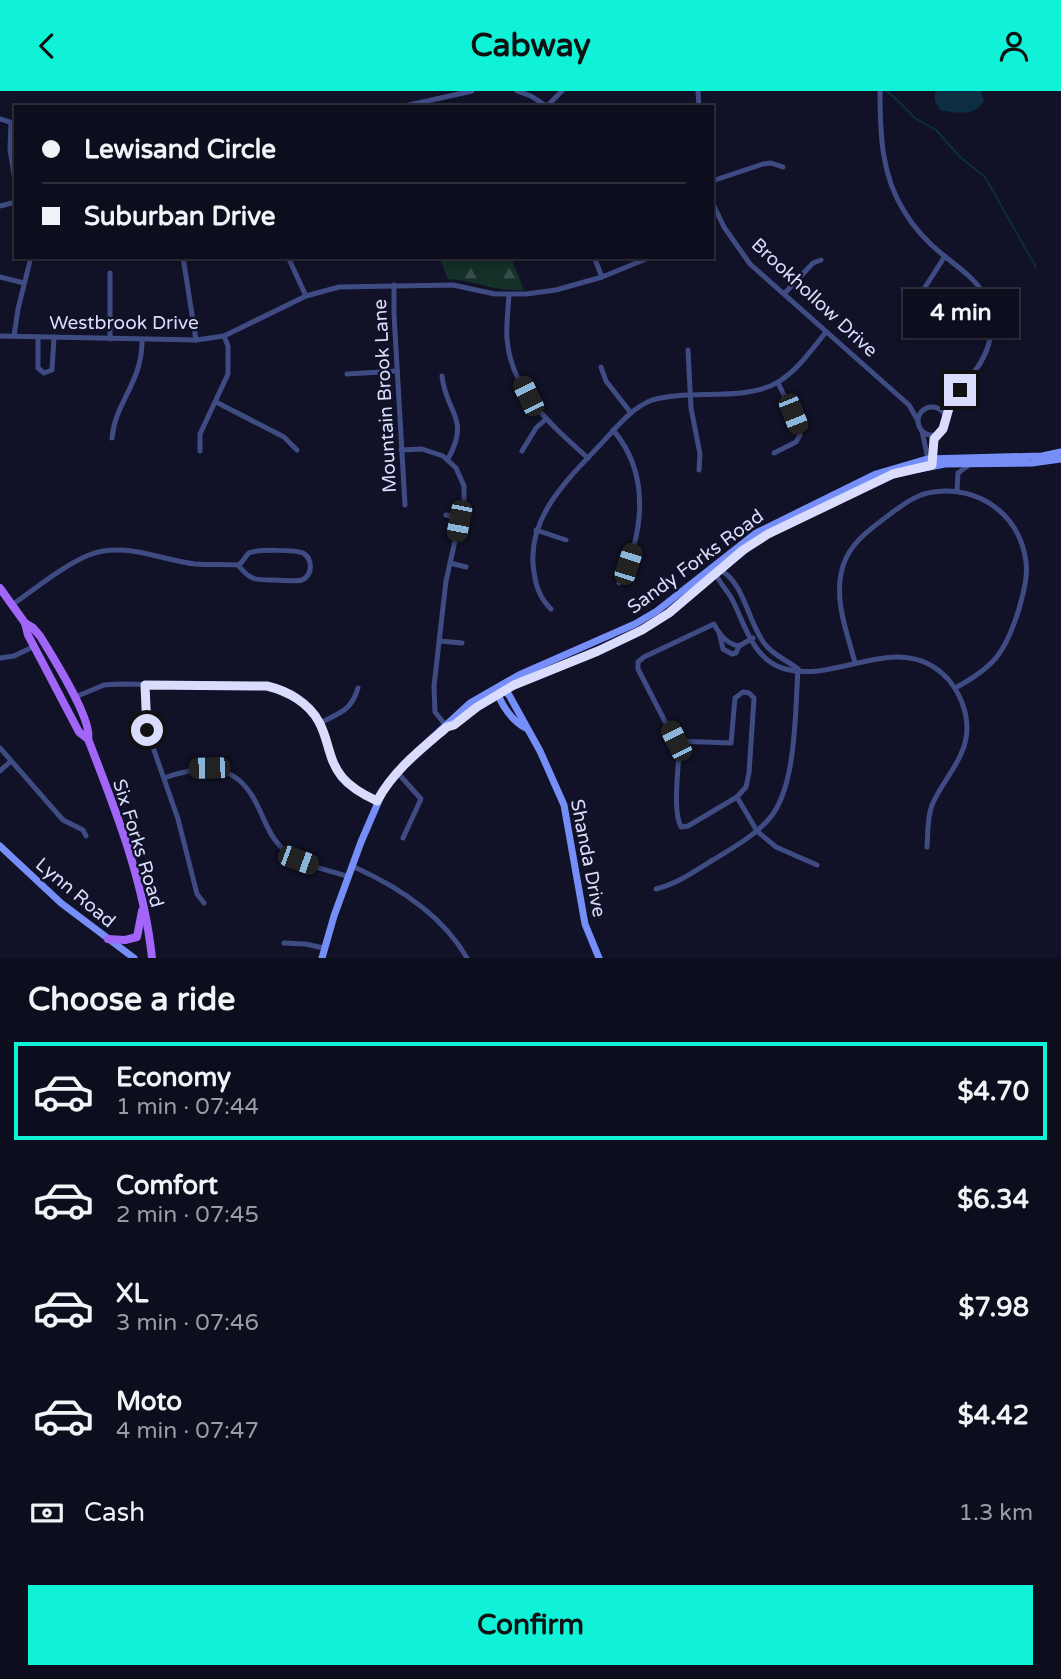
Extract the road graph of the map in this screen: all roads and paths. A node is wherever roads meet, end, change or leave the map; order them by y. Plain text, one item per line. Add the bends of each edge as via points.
1 (471, 91) edge
2 (517, 91) edge
3 (562, 91) edge
4 (880, 91) edge
5 (409, 105) edge
6 (544, 105) edge
7 (549, 105) edge
8 (0, 118) edge
9 (13, 124) edge
10 (783, 167) dead end
11 (14, 176) edge
12 (714, 180) edge
13 (714, 208) edge
14 (945, 257) junction
15 (30, 259) edge
16 (183, 259) edge
17 (289, 259) edge
18 (595, 259) edge
19 (646, 259) edge
20 (821, 260) dead end
21 (110, 273) dead end
22 (0, 277) edge
23 (602, 277) junction
24 (24, 283) junction
25 (394, 285) junction
26 (922, 292) dead end
27 (783, 294) junction
28 (509, 295) junction
29 (306, 296) junction
30 (826, 333) junction
31 (0, 336) edge
32 (14, 336) junction
33 (224, 336) junction
34 (38, 337) junction
35 (54, 337) junction
36 (110, 339) junction
37 (142, 339) junction
38 (196, 340) junction
39 (688, 350) dead end
40 (601, 367) dead end
41 (397, 371) junction
42 (346, 374) dead end
43 (442, 376) dead end
44 (778, 383) junction
45 (691, 395) junction
46 (951, 401) junction
47 (216, 402) junction
48 (909, 405) junction
49 (936, 408) junction
50 (925, 409) junction
51 (631, 412) junction
52 (945, 417) junction
53 (545, 419) junction
54 (918, 421) junction
55 (614, 430) junction
56 (923, 432) junction
57 (937, 434) junction
58 (113, 438) dead end
59 (297, 450) dead end
60 (401, 450) junction
61 (200, 451) dead end
62 (522, 451) dead end
63 (1061, 452) edge
64 (774, 453) dead end
65 (588, 457) junction
66 (447, 459) junction
67 (1061, 459) edge
68 (931, 460) junction
69 (947, 463) junction
70 (971, 463) junction
71 (699, 470) dead end
72 (958, 473) junction
73 (957, 491) junction
74 (405, 505) dead end
75 (446, 515) dead end
76 (460, 518) junction
77 (536, 530) junction
78 (566, 540) dead end
79 (450, 563) junction
80 (238, 565) junction
81 (466, 567) dead end
82 (716, 570) junction
83 (619, 583) dead end
84 (0, 588) edge
85 (12, 605) junction
86 (551, 609) dead end
87 (25, 623) junction
88 (758, 635) junction
89 (750, 639) junction
90 (440, 641) junction
91 (724, 641) junction
92 (462, 643) dead end
93 (34, 646) junction
94 (739, 646) junction
95 (0, 658) edge
96 (855, 663) junction
97 (798, 669) junction
98 (145, 685) junction
99 (358, 688) dead end
100 (955, 688) junction
101 (505, 689) junction
102 (497, 690) junction
103 (75, 697) junction
104 (320, 723) junction
105 (447, 727) junction
106 (526, 728) junction
107 (88, 739) junction
108 (676, 741) junction
109 (0, 748) edge
110 (11, 761) junction
111 (0, 771) edge
112 (397, 772) junction
113 (164, 778) junction
114 (737, 797) junction
115 (377, 801) junction
116 (757, 831) junction
117 (86, 836) dead end
118 (403, 838) dead end
119 (0, 846) edge
120 (927, 847) dead end
121 (817, 865) dead end
122 (352, 866) junction
123 (349, 877) junction
124 (656, 889) dead end
125 (204, 903) dead end
126 (144, 905) junction
127 (107, 939) junction
128 (284, 943) dead end
129 (324, 948) junction
130 (134, 958) edge
131 (152, 958) edge
132 (322, 958) edge
133 (467, 958) edge
134 (600, 958) edge

1 - 5 street
2 - 6 street
3 - 7 street
4 - 14 street via 881,140 891,184 910,220
8 - 9 street
9 - 11 street via 9,150
10 - 12 street via 763,164
13 - 27 street, Brookhollow Drive via 719,223 750,264
14 - 26 street
14 - 46 street via 977,283 990,316 990,338 983,357
15 - 24 street
16 - 38 street
17 - 29 street
18 - 23 street
19 - 23 street, Westbrook Drive
20 - 27 street
21 - 36 street
22 - 24 street
23 - 28 street, Westbrook Drive
24 - 32 street
25 - 28 street, Westbrook Drive via 453,285
25 - 29 street, Westbrook Drive via 346,286
25 - 41 street, Mountain Brook Lane
27 - 30 street, Brookhollow Drive
28 - 53 street via 507,341 516,372
29 - 33 street, Westbrook Drive
30 - 44 street
30 - 48 street, Brookhollow Drive
31 - 32 street, Westbrook Drive
32 - 34 street, Westbrook Drive
33 - 38 street, Westbrook Drive
33 - 47 street via 228,374
34 - 35 street, Westbrook Drive
34 - 35 street via 37,368 44,373 52,370
35 - 36 street, Westbrook Drive
36 - 37 street, Westbrook Drive
37 - 38 street, Westbrook Drive
37 - 58 street via 141,363 114,423
39 - 45 street
40 - 51 street via 606,381
41 - 42 street
41 - 60 street, Mountain Brook Lane
43 - 66 street via 458,430 457,443
44 - 45 street via 754,390
44 - 64 street via 800,435
45 - 51 street via 653,400
45 - 71 street
46 - 49 street, Brookhollow Drive
46 - 52 street
47 - 59 street via 284,437
47 - 61 street via 200,435
48 - 50 street, Brookhollow Drive
48 - 54 street, Brookhollow Drive
49 - 50 street, Brookhollow Drive
49 - 52 street
50 - 54 street
51 - 55 street
52 - 57 street
53 - 62 street
53 - 65 street
54 - 56 street, Brookhollow Drive
55 - 65 street
55 - 83 street via 634,463 640,506 633,549
56 - 57 street
56 - 68 street, Brookhollow Drive
57 - 68 street
60 - 66 street via 434,451
60 - 74 street, Mountain Brook Lane
63 - 68 street, Sandy Forks Road
65 - 77 street via 549,505
66 - 76 street via 464,486
67 - 70 street, Sandy Forks Road
68 - 69 street, Sandy Forks Road
68 - 82 street, Sandy Forks Road via 757,540
69 - 70 street, Sandy Forks Road
69 - 72 street
70 - 72 street
72 - 73 street
73 - 96 street via 918,496 867,531 849,552 839,592
73 - 100 street via 978,496 1012,524 1027,573 1002,651 981,673
75 - 76 street
76 - 79 street
77 - 78 street
77 - 86 street via 532,558 536,584 541,600
79 - 81 street
79 - 90 street
80 - 80 street via 249,553 259,551 304,554 311,566 301,580 255,580
80 - 85 street via 198,564 131,551 97,552
82 - 88 street via 727,573 734,582
82 - 89 street
82 - 101 street, Sandy Forks Road via 669,613 642,630
82 - 102 street, Sandy Forks Road via 635,624
84 - 85 main road, Six Forks Road
85 - 87 main road, Six Forks Road
87 - 93 main road, Six Forks Road
87 - 103 main road, Six Forks Road via 40,636
88 - 89 street
88 - 97 street
89 - 94 street
89 - 97 street via 777,665
90 - 92 street
90 - 105 street via 433,701
91 - 94 street
91 - 94 street via 725,653 736,653
91 - 108 street via 715,624 638,662
93 - 95 street
93 - 107 main road, Six Forks Road via 79,731
96 - 97 street via 817,672
96 - 100 street via 907,658 938,670
97 - 116 street via 789,777 771,817
98 - 103 street via 104,685
98 - 104 street via 267,686 295,697
98 - 113 street via 147,730
99 - 104 street via 348,709
100 - 120 street via 965,712 965,744 930,810
101 - 102 street
101 - 106 street, Shanda Drive
102 - 105 street, Sandy Forks Road via 459,711
102 - 106 street, Shanda Drive
103 - 107 main road, Six Forks Road via 89,729
104 - 115 street via 328,752 343,779
105 - 112 street, Sandy Forks Road
106 - 134 street, Shanda Drive via 564,805 586,924
107 - 126 main road, Six Forks Road via 125,835
108 - 114 street via 681,827
108 - 114 street via 731,743 735,698 749,693 754,698 749,773 746,787
109 - 110 street
110 - 111 street
110 - 117 street via 63,820
112 - 115 street, Sandy Forks Road
112 - 118 street via 421,799
113 - 123 street via 191,768 225,772 251,793 279,846 298,860
113 - 125 street via 197,894
114 - 116 street
115 - 122 street, Sandy Forks Road
116 - 121 street via 776,847
116 - 124 street via 668,887
119 - 127 street, Lynn Road
122 - 123 street, Sandy Forks Road
122 - 133 street via 429,912
123 - 129 street, Sandy Forks Road
126 - 127 main road via 137,937
126 - 131 main road, Six Forks Road
127 - 130 street, Lynn Road
128 - 129 street
129 - 132 street, Sandy Forks Road

